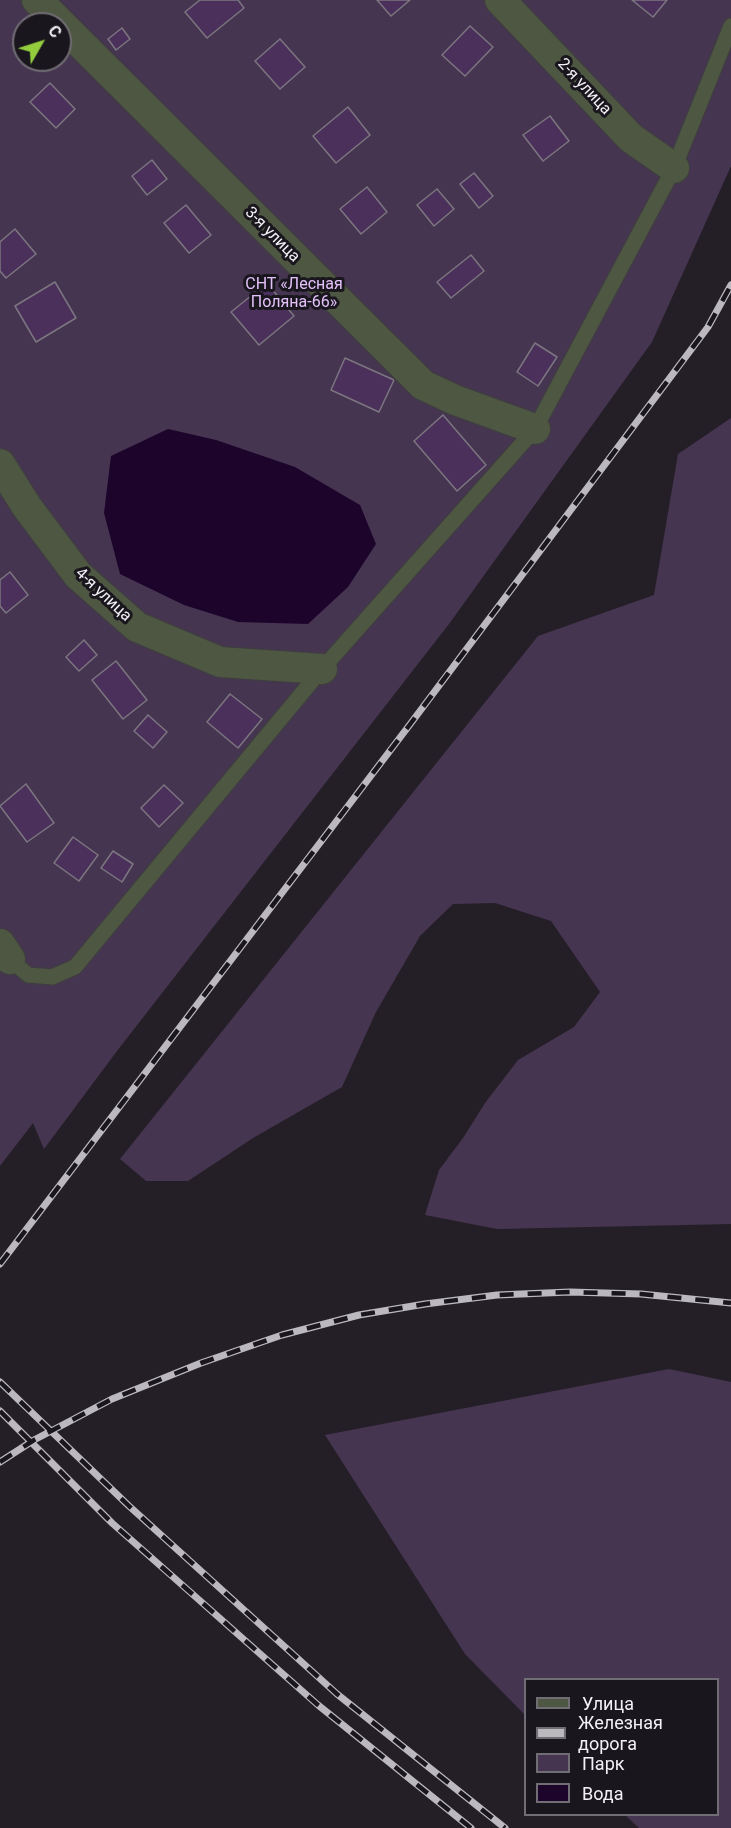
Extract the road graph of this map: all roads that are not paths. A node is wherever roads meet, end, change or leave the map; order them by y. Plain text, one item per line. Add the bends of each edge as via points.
1 (37, 0) edge
2 (500, 0) edge
3 (731, 26) edge
4 (674, 168) junction
5 (535, 429) junction
6 (0, 464) edge
7 (322, 669) junction
8 (5, 951) edge

1 - 5 street, 3-я улица via 423,385
2 - 4 street, 2-я улица via 631,138
3 - 4 lane
4 - 5 lane
5 - 7 lane
6 - 7 street, 4-я улица via 78,575 137,627 220,662
7 - 8 lane via 75,968 52,977 28,975

